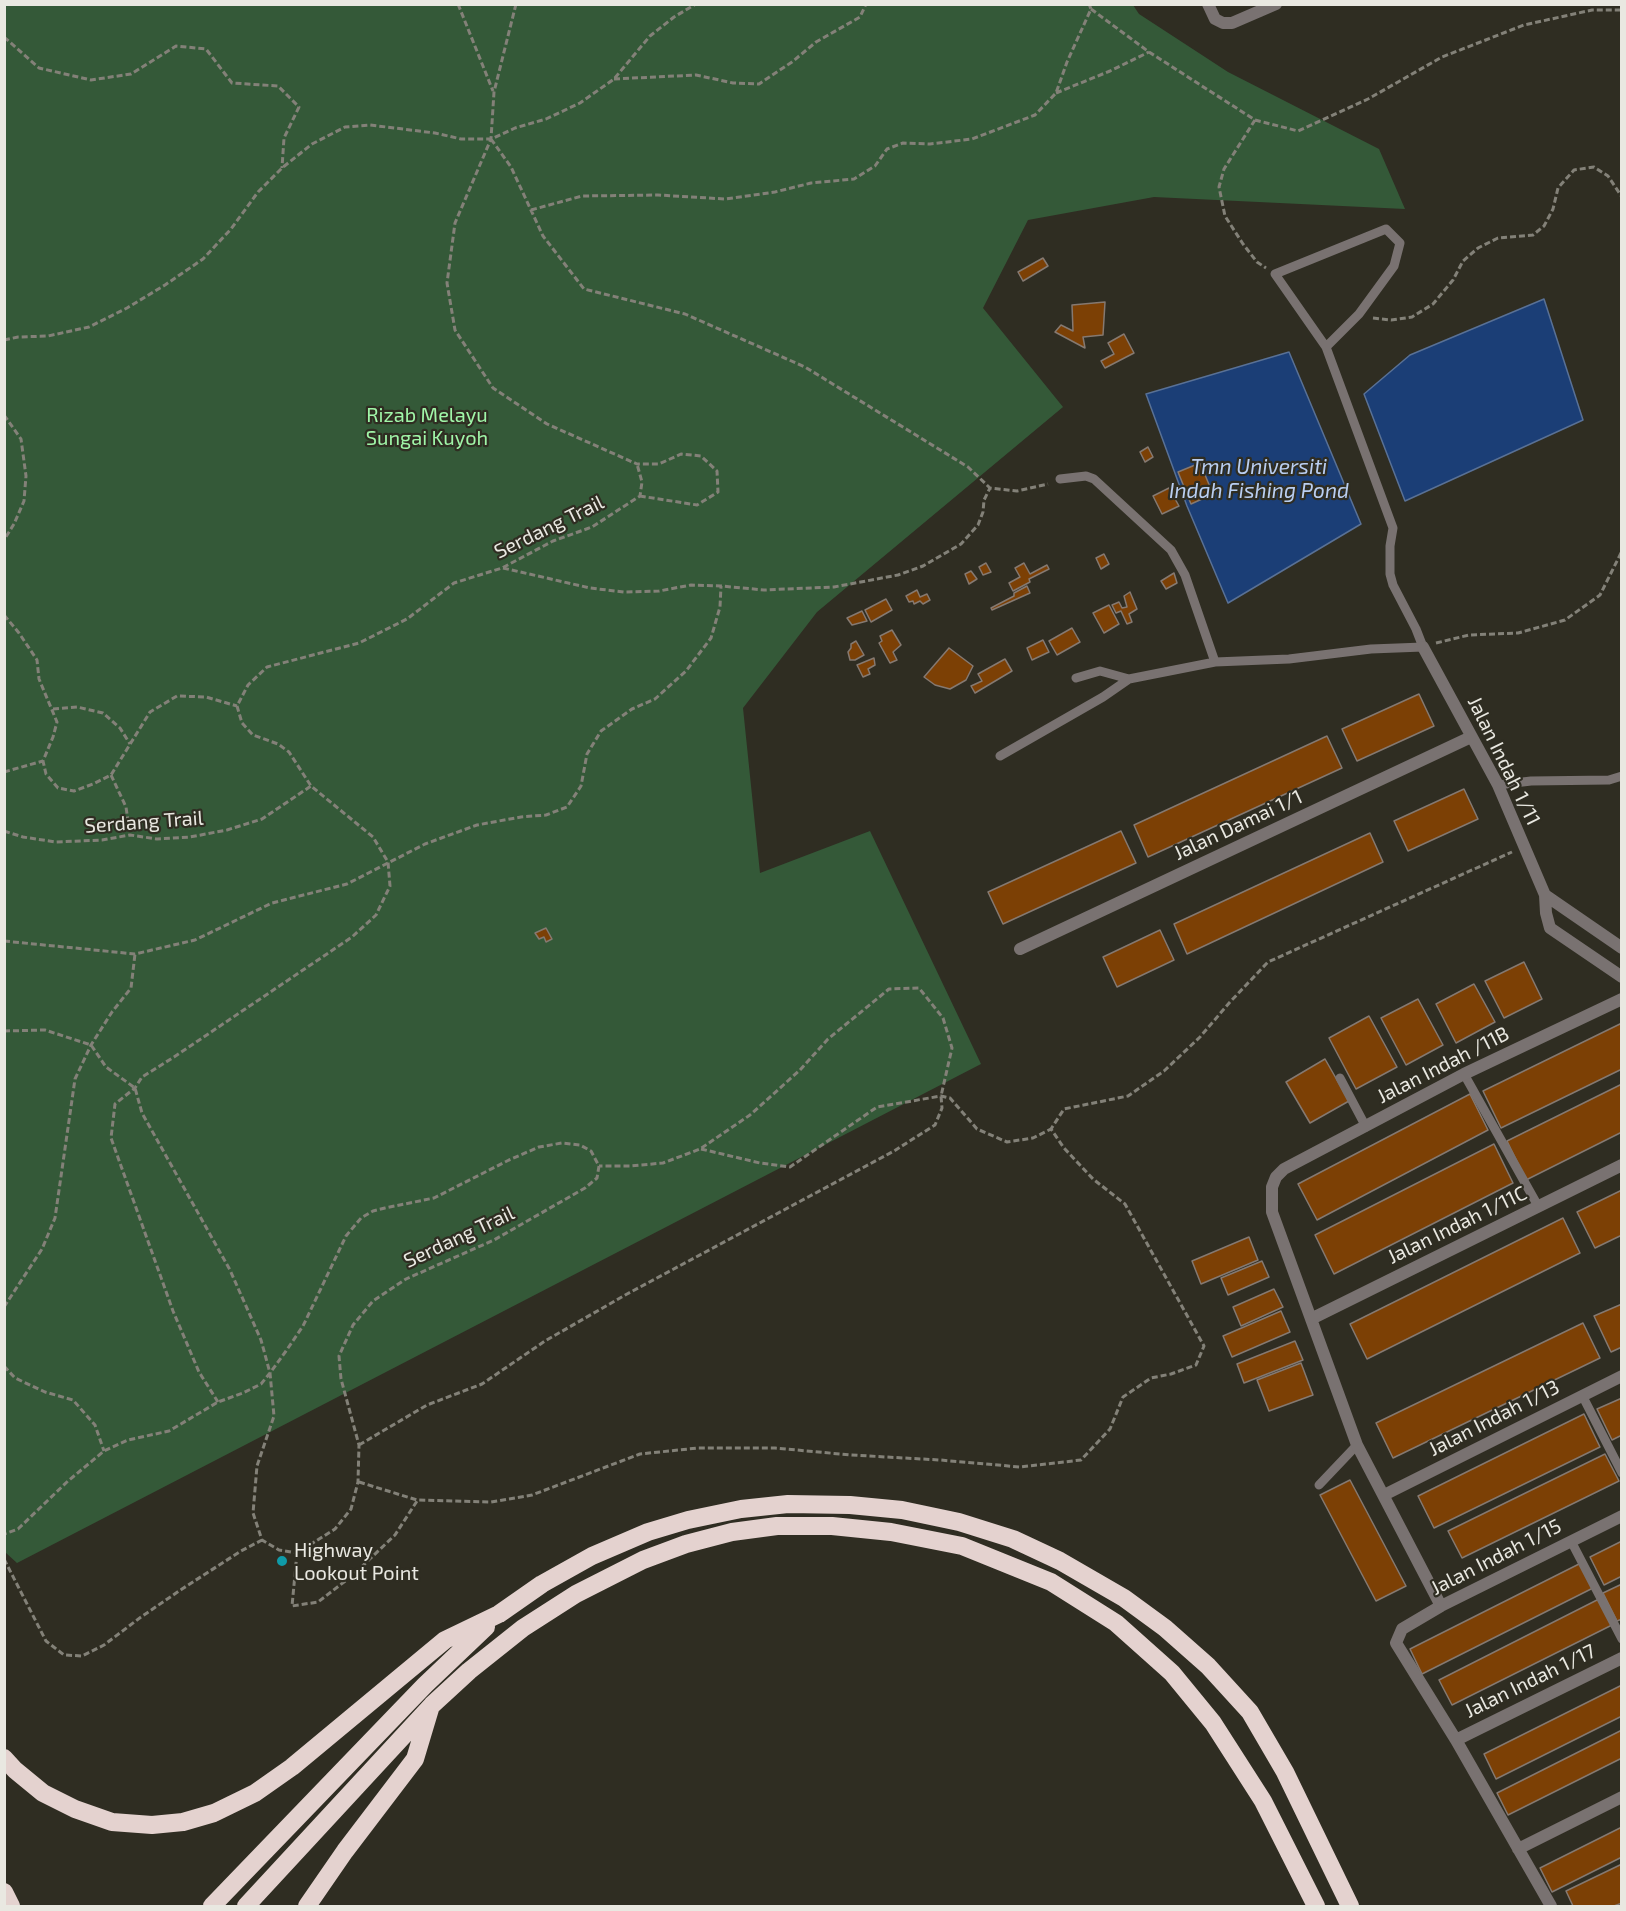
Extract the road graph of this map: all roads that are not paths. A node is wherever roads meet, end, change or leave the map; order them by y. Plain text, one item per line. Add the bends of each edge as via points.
1 (1208, 4) edge
2 (1276, 4) edge
3 (1326, 346) junction
4 (1060, 479) road end
5 (1423, 647) junction
6 (1215, 662) junction
7 (1076, 678) dead end
8 (1129, 679) junction
9 (1471, 736) junction
10 (1000, 756) dead end
11 (1622, 776) edge
12 (1498, 785) junction
13 (1545, 895) junction
14 (1622, 948) edge
15 (1020, 949) dead end
16 (1622, 977) edge
17 (1622, 999) edge
18 (1464, 1074) junction
19 (1340, 1078) dead end
20 (1366, 1127) junction
21 (1622, 1165) edge
22 (1538, 1206) junction
23 (1311, 1319) junction
24 (1622, 1376) edge
25 (1582, 1395) junction
26 (1357, 1445) junction
27 (1622, 1473) edge
28 (1319, 1485) dead end
29 (1384, 1495) junction
30 (1622, 1516) edge
31 (1571, 1541) junction
32 (1441, 1606) junction
33 (499, 1614) junction
34 (1622, 1640) edge
35 (1622, 1658) edge
36 (432, 1705) junction
37 (1456, 1740) junction
38 (4, 1758) edge
39 (1622, 1797) edge
40 (1518, 1849) junction
41 (4, 1892) edge
42 (11, 1906) edge
43 (212, 1906) edge
44 (246, 1906) edge
45 (307, 1906) edge
46 (1316, 1906) edge
47 (1350, 1906) edge
48 (1551, 1906) edge

1 - 2 street via 1215,19 1223,23 1232,23
3 - 3 lane via 1275,274 1386,229 1400,243 1394,266 1359,314
3 - 5 lane via 1393,528 1393,585
4 - 6 lane via 1094,479 1171,550 1185,575
5 - 6 lane
5 - 9 street, Jalan Indah 1/11
6 - 8 lane
7 - 8 lane via 1101,671
8 - 10 lane
9 - 12 street, Jalan Indah 1/11
9 - 15 street, Jalan Damai 1/1
11 - 12 lane via 1609,780
12 - 13 street, Jalan Indah 1/11
13 - 14 street
13 - 16 street, Jalan Indah 1/11 via 1550,928
17 - 18 street, Jalan Indah /11B
18 - 20 street, Jalan Indah /11B
18 - 22 lane
19 - 20 lane
20 - 23 street, Jalan Indah /11B via 1284,1169 1272,1187 1272,1212
21 - 22 street, Jalan Indah 1/11C
22 - 23 street, Jalan Indah 1/11C
23 - 26 street
24 - 25 street, Jalan Indah 1/13
25 - 27 lane
25 - 29 street, Jalan Indah 1/13
26 - 28 lane
26 - 29 street
29 - 32 street
30 - 31 street, Jalan Indah 1/15
31 - 32 street, Jalan Indah 1/15
31 - 34 lane
32 - 37 street, Jalan Indah 1/15 via 1402,1629 1396,1643
33 - 38 highway via 445,1640 292,1767 255,1793 214,1813 152,1825 112,1822 44,1793
33 - 43 highway via 425,1685
33 - 47 highway via 542,1584 601,1552 648,1532 741,1509 798,1504 902,1510 1013,1539 1124,1598 1208,1666 1256,1722
35 - 37 street, Jalan Indah 1/17
36 - 44 highway
36 - 45 highway via 415,1759
36 - 46 highway via 523,1628 576,1594 643,1560 686,1544 777,1526 832,1526 891,1532 962,1546 1051,1581 1116,1623 1172,1673 1214,1723 1263,1800
37 - 40 street
39 - 40 street
40 - 48 street
41 - 42 highway

